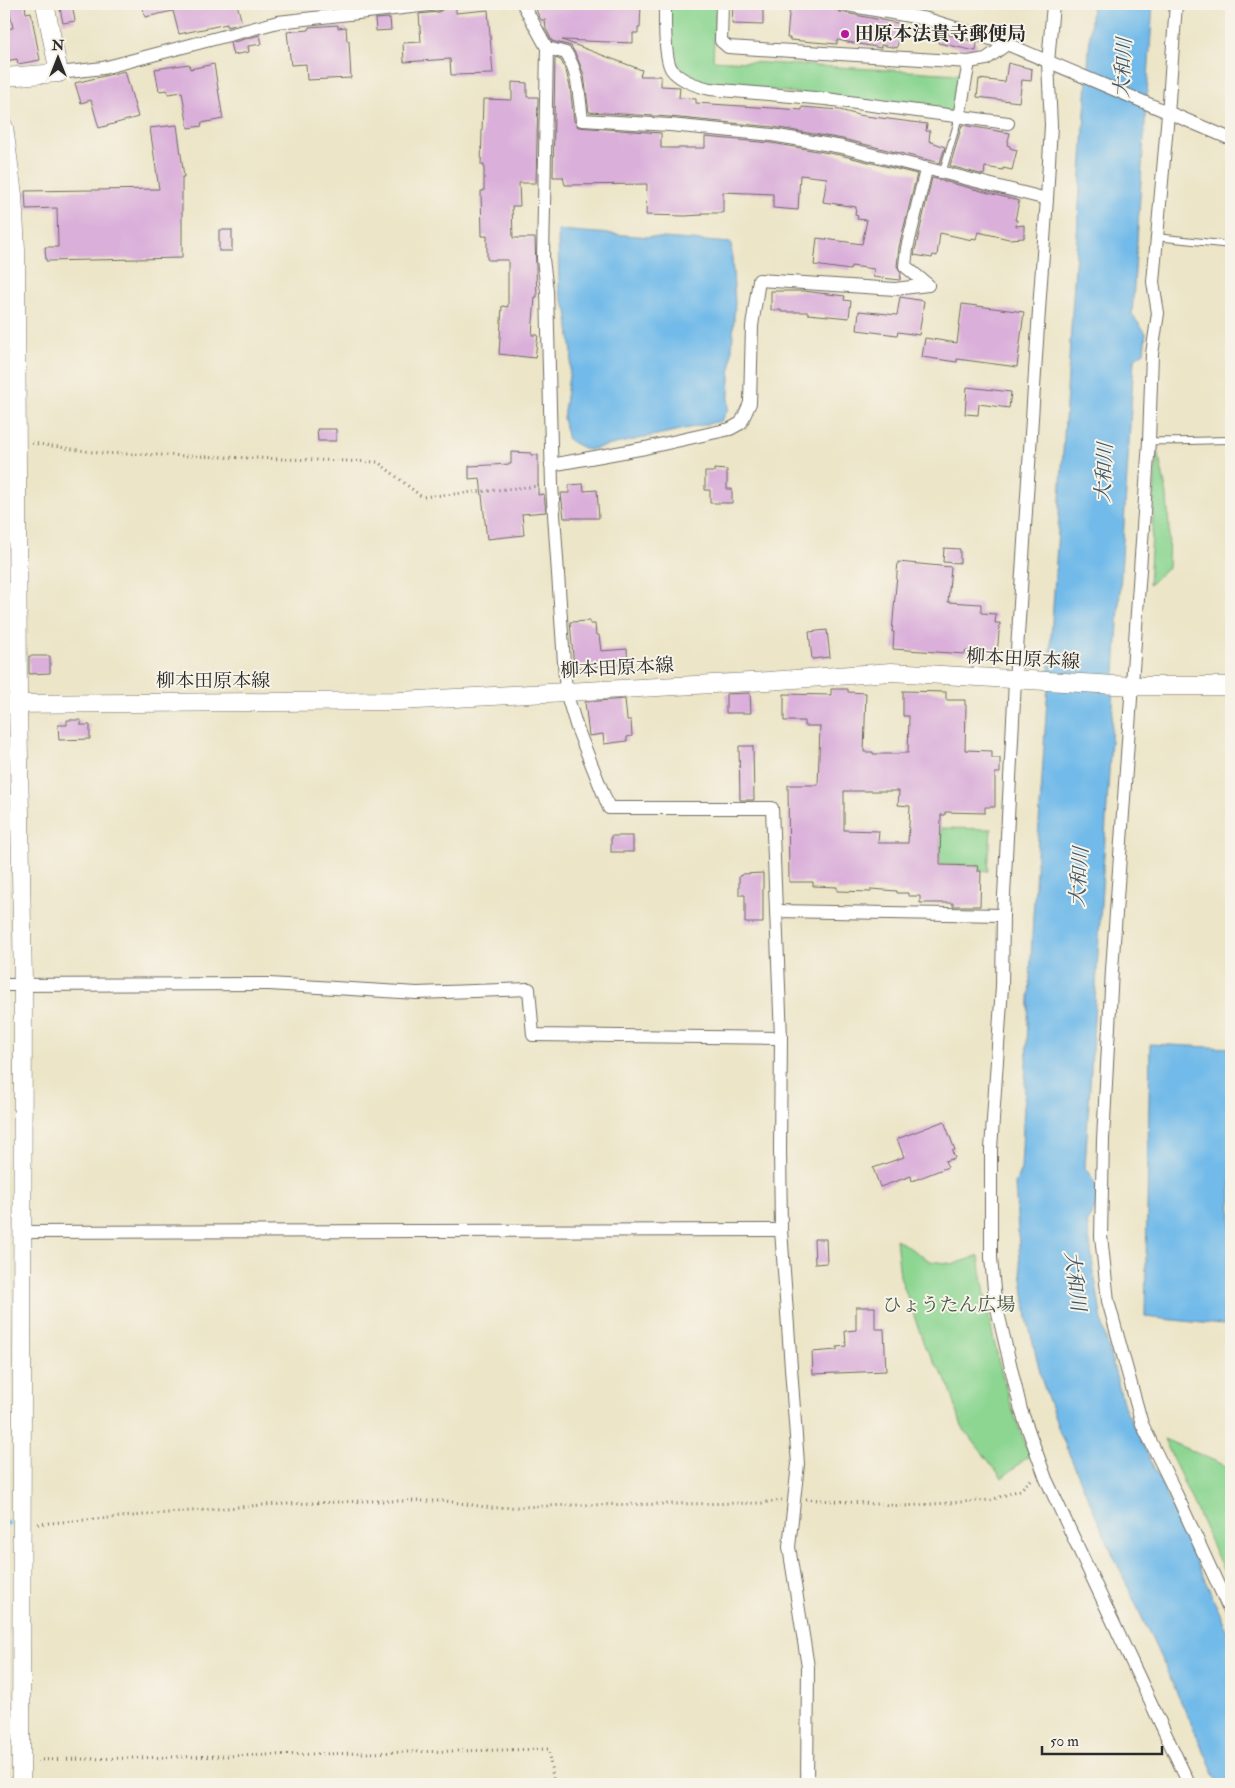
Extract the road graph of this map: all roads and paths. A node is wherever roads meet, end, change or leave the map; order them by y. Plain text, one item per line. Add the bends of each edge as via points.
1 (45, 4) edge
2 (438, 4) edge
3 (523, 4) edge
4 (665, 4) edge
5 (722, 4) edge
6 (841, 4) edge
7 (1053, 4) edge
8 (1176, 4) edge
9 (1007, 44) junction
10 (546, 48) junction
11 (969, 62) junction
12 (1048, 63) junction
13 (59, 73) junction
14 (4, 77) edge
15 (1162, 111) junction
16 (959, 116) junction
17 (1008, 123) dead end
18 (4, 127) edge
19 (1231, 140) edge
20 (926, 170) junction
21 (942, 174) junction
22 (1047, 200) junction
23 (1156, 237) junction
24 (1231, 245) edge
25 (1231, 440) edge
26 (17, 441) junction
27 (1149, 441) junction
28 (551, 465) junction
29 (552, 485) junction
30 (1018, 681) junction
31 (1130, 686) junction
32 (1231, 686) edge
33 (566, 692) junction
34 (11, 704) edge
35 (776, 911) junction
36 (1003, 915) junction
37 (4, 984) edge
38 (23, 984) junction
39 (781, 1038) junction
40 (781, 1230) junction
41 (23, 1232) junction
42 (1042, 1470) junction
43 (794, 1499) junction
44 (22, 1525) junction
45 (1231, 1613) edge
46 (22, 1761) junction
47 (22, 1784) edge
48 (554, 1784) edge
49 (807, 1784) edge
50 (1189, 1784) edge

1 - 13 street
2 - 13 street via 278,22 103,68
3 - 10 street
4 - 16 street via 667,52 672,69 692,84 710,89 826,99
5 - 11 street via 721,41 728,47
6 - 9 street via 928,19
7 - 12 street
8 - 15 street
9 - 11 street via 986,58
9 - 12 street
10 - 20 street via 566,54 573,63 582,120 772,134 842,147
10 - 28 street via 543,259 547,291
11 - 16 street
12 - 15 street
12 - 22 street via 1051,125
13 - 14 street
15 - 19 street
15 - 23 street
16 - 17 street
16 - 21 lane
18 - 26 street via 16,250
20 - 21 street
20 - 28 street via 905,266 928,285 895,289 759,280 752,326 750,403 741,423 730,429
21 - 22 street
22 - 30 street
23 - 24 lane
23 - 27 street via 1153,282 1158,313 1152,354
25 - 27 lane
26 - 29 path via 99,453 378,462 422,497
26 - 34 street
27 - 31 street
28 - 29 street
29 - 33 street
30 - 31 street, 柳本田原本線
30 - 33 street, 柳本田原本線 via 891,672
30 - 36 street
31 - 32 street, 柳本田原本線
31 - 45 street via 1103,1140 1101,1236 1108,1301 1142,1424
33 - 34 street, 柳本田原本線 via 400,701
33 - 35 street via 609,808 772,808
34 - 38 street
35 - 36 street
35 - 39 street
36 - 42 street via 1002,987 991,1149 991,1258 996,1300 1021,1410
37 - 38 street
38 - 39 street via 269,984 416,993 529,989 533,1035
38 - 41 street
39 - 40 street
40 - 41 street
40 - 43 street via 798,1464
41 - 44 street
42 - 43 path via 1020,1490 991,1500 904,1506
42 - 50 street
43 - 44 path via 762,1503 492,1508 446,1501 363,1501 262,1505
43 - 49 street via 789,1547 808,1667
44 - 46 street
46 - 47 street
46 - 48 path via 548,1749

